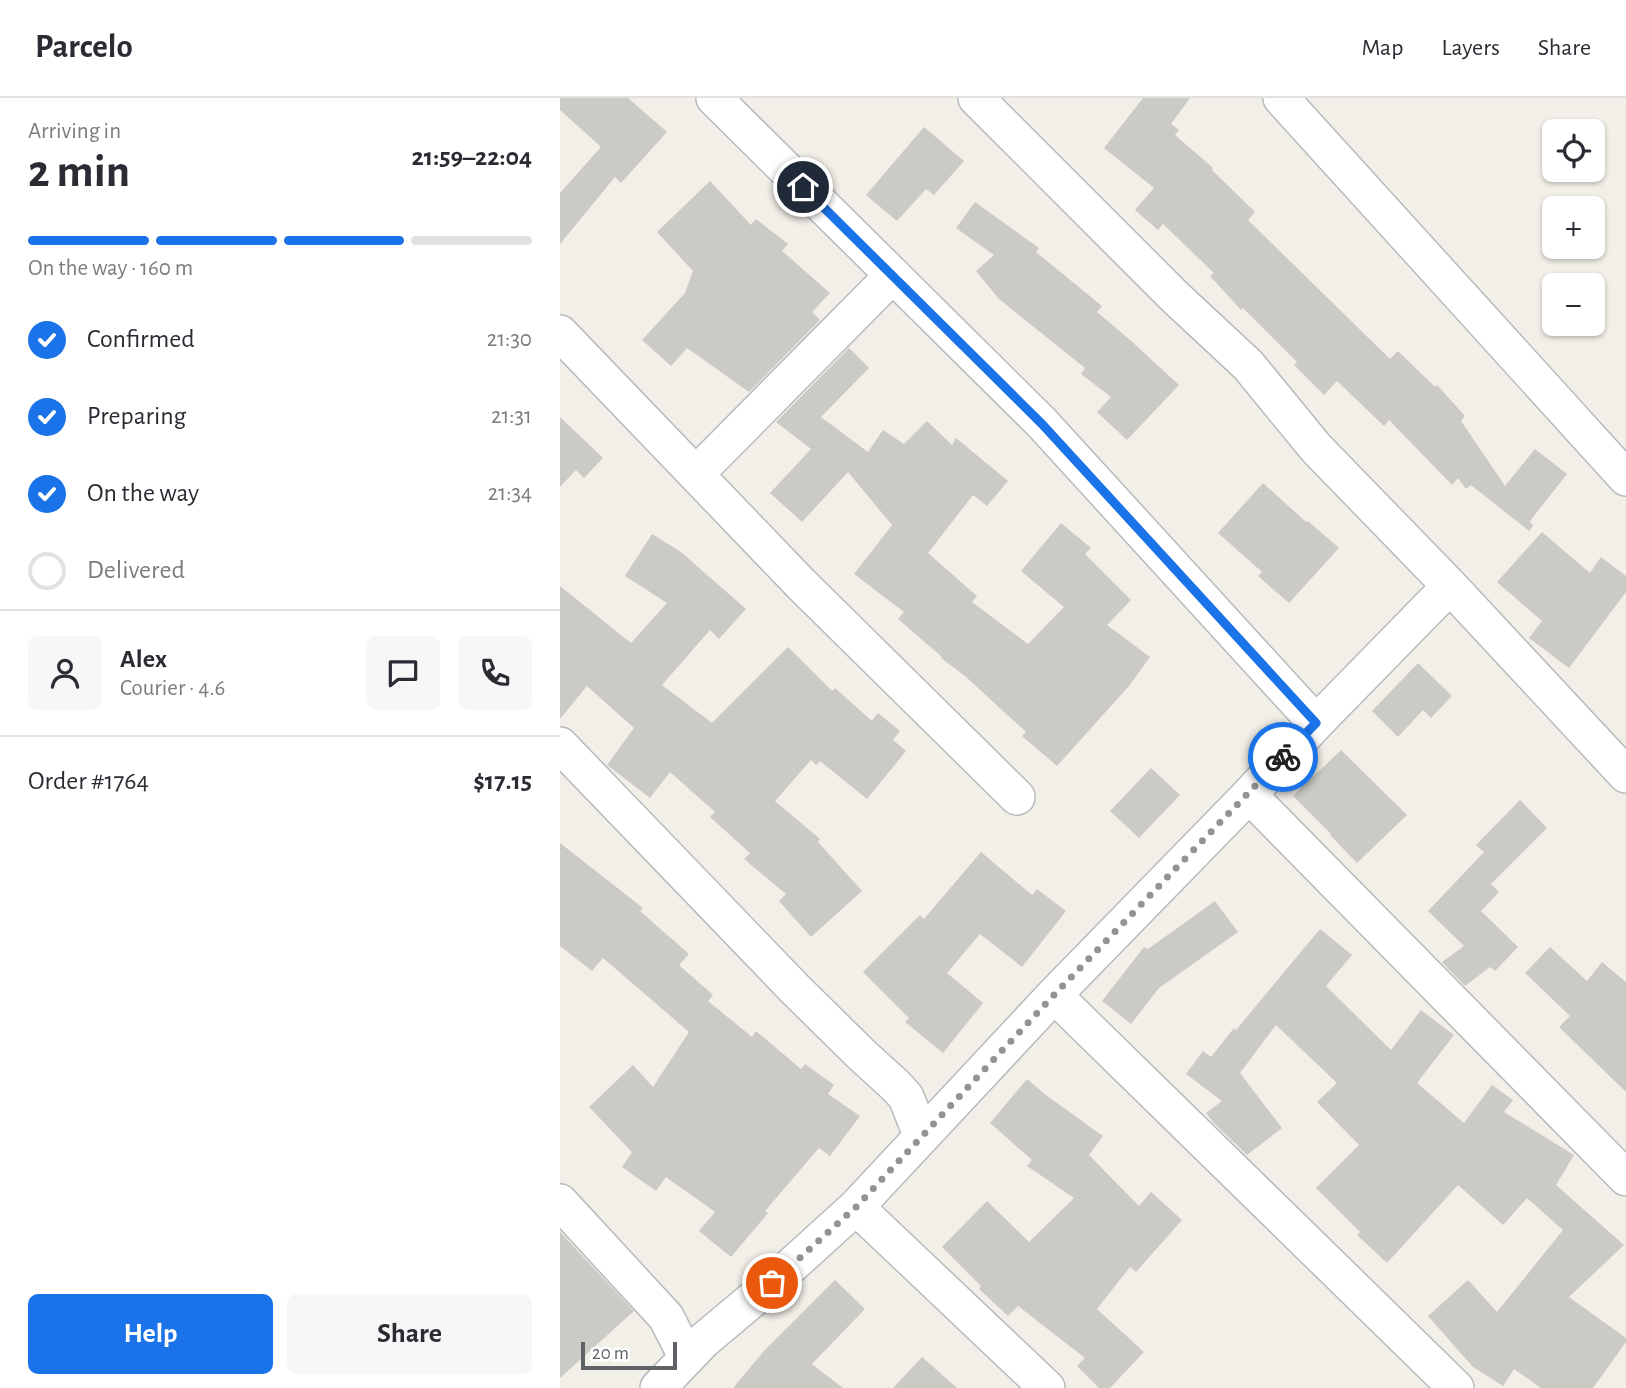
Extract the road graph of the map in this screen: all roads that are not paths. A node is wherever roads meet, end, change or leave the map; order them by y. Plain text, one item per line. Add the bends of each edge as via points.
1 (714, 98) edge
2 (975, 98) edge
3 (1281, 98) edge
4 (893, 275) junction
5 (560, 333) edge
6 (696, 474) junction
7 (1626, 478) edge
8 (1451, 586) junction
9 (1316, 723) junction
10 (560, 745) edge
11 (1626, 775) edge
12 (1249, 795) junction
13 (1017, 797) dead end
14 (1054, 995) junction
15 (922, 1135) junction
16 (1626, 1178) edge
17 (560, 1202) edge
18 (856, 1207) junction
19 (687, 1358) junction
20 (657, 1388) edge
21 (1047, 1388) edge
22 (1456, 1388) edge

1 - 4 street
2 - 8 street via 1248,365 1316,448
3 - 7 street
4 - 6 street
4 - 9 street via 1042,424
5 - 6 street
6 - 13 street
8 - 9 street
8 - 11 street
9 - 12 street
10 - 15 street via 794,988 896,1086 906,1097
12 - 14 street
12 - 16 street
14 - 15 street
14 - 22 street
15 - 18 street
17 - 19 street via 666,1317
18 - 19 street
18 - 21 street
19 - 20 street

